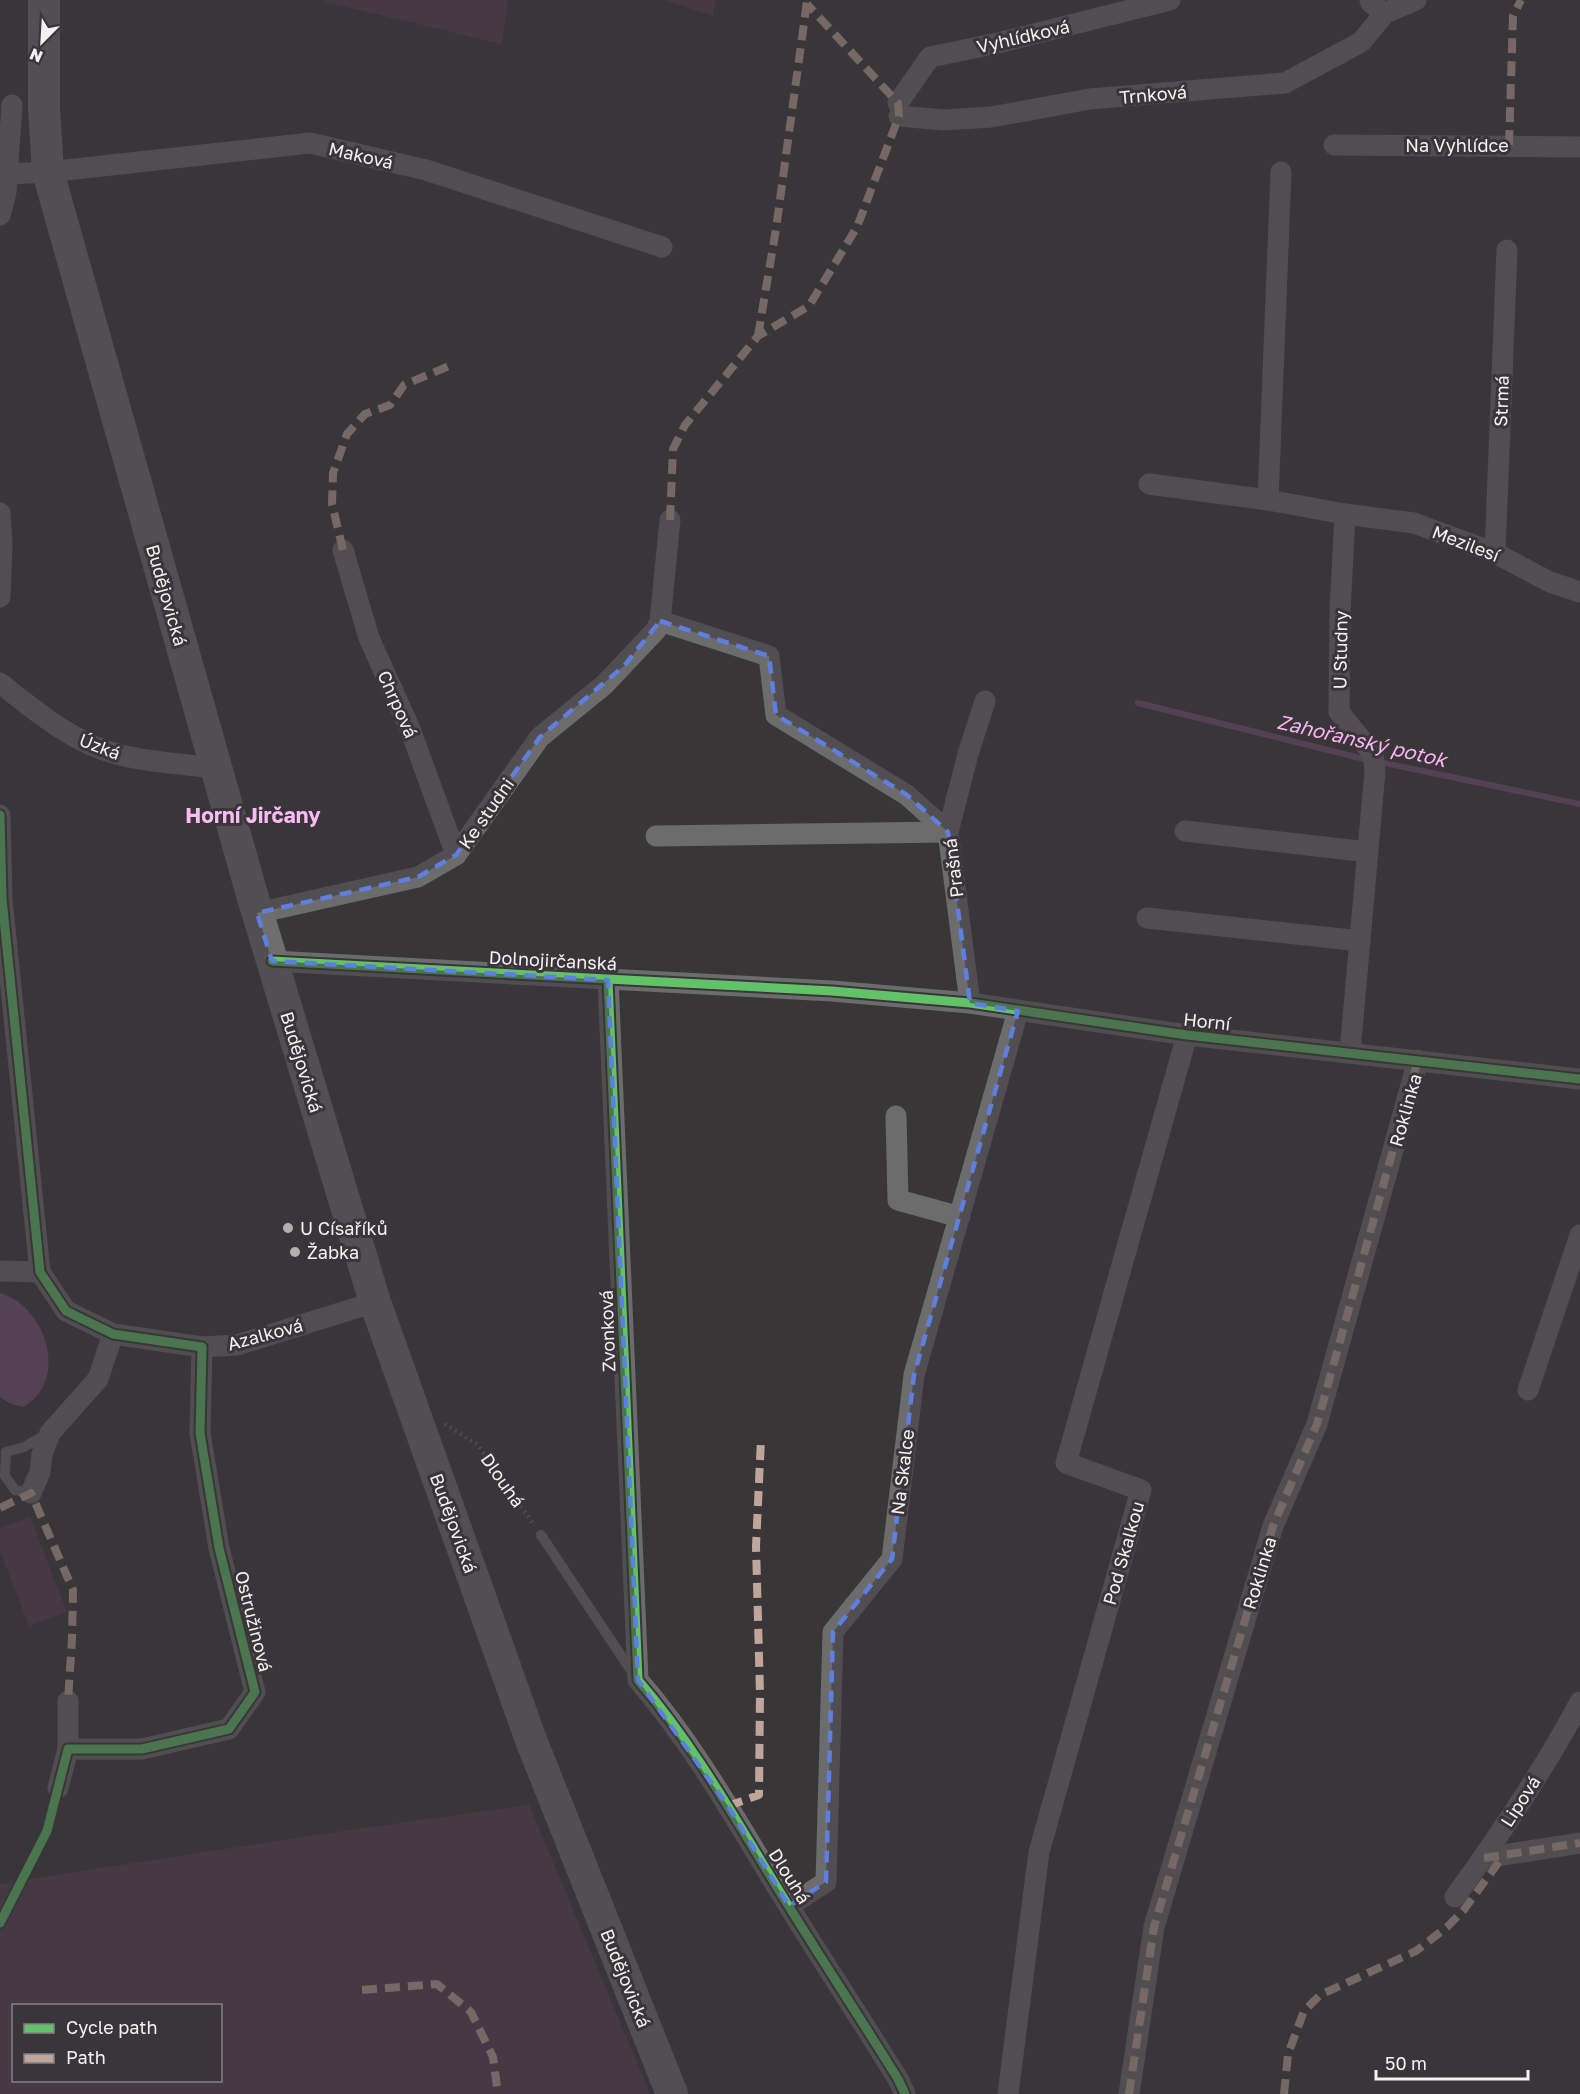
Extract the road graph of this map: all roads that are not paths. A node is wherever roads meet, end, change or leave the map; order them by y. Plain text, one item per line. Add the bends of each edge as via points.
1 (44, 0) edge
2 (1170, 0) edge
3 (1416, 0) edge
4 (1377, 6) edge
5 (6, 105) edge
6 (44, 108) junction
7 (898, 110) joint
8 (1334, 145) dead end
9 (1580, 147) edge
10 (48, 172) junction
11 (1281, 172) dead end
12 (7, 174) junction
13 (0, 215) edge
14 (662, 247) dead end
15 (1507, 250) dead end
16 (1149, 484) dead end
17 (1268, 500) junction
18 (0, 513) edge
19 (1345, 513) junction
20 (670, 520) dead end
21 (343, 550) dead end
22 (1495, 553) junction
23 (1580, 592) edge
24 (0, 597) edge
25 (660, 621) junction
26 (0, 683) edge
27 (985, 701) dead end
28 (217, 768) junction
29 (0, 815) edge
30 (1185, 831) dead end
31 (948, 832) junction
32 (656, 836) dead end
33 (1368, 852) junction
34 (456, 855) junction
35 (1, 899) edge
36 (257, 913) junction
37 (1147, 918) dead end
38 (1360, 941) junction
39 (272, 961) junction
40 (608, 980) junction
41 (832, 991) joint
42 (970, 1003) junction
43 (1018, 1011) junction
44 (1187, 1035) junction
45 (1350, 1052) junction
46 (1419, 1060) junction
47 (1580, 1079) edge
48 (896, 1116) dead end
49 (960, 1217) junction
50 (1580, 1235) edge
51 (0, 1271) edge
52 (40, 1272) junction
53 (375, 1302) junction
54 (113, 1334) junction
55 (202, 1347) junction
56 (1528, 1390) dead end
57 (50, 1433) junction
58 (31, 1493) joint
59 (541, 1535) road end
60 (638, 1680) junction
61 (68, 1701) dead end
62 (1580, 1702) edge
63 (68, 1749) junction
64 (58, 1788) dead end
65 (1580, 1843) edge
66 (1484, 1858) junction
67 (1455, 1897) dead end
68 (789, 1906) junction
69 (672, 2094) edge
70 (905, 2094) edge
71 (1008, 2094) edge
72 (1129, 2094) edge

1 - 6 main road, Budějovická
2 - 7 street, Vyhlídková via 930,57
3 - 4 street
4 - 7 street, Trnková via 1361,42 1285,83 1090,99 992,117 944,120
5 - 6 street
5 - 12 street
6 - 10 main road, Budějovická
8 - 9 street, Na Vyhlídce
10 - 12 street, Maková
10 - 14 street, Maková via 310,143 426,170
10 - 28 main road, Budějovická
11 - 17 street
12 - 13 street
15 - 22 street, Strmá
16 - 17 street
17 - 19 street
18 - 24 street
19 - 22 street, Mezilesí via 1414,523
19 - 33 street, U Studny via 1339,712 1374,762
20 - 25 street
21 - 34 street, Chrpová via 369,638 410,729
22 - 23 street, Mezilesí via 1550,582
25 - 31 street via 769,656 776,715 907,795
25 - 34 street, Ke studni via 624,666 540,737
26 - 28 street, Úzká via 80,740 121,755
27 - 31 street, Prašná
28 - 36 main road, Budějovická
29 - 35 street
30 - 33 street
31 - 32 street
31 - 42 street, Prašná
33 - 38 street, U Studny
34 - 36 street, Ke studni via 418,877
35 - 52 street
36 - 39 main road, Budějovická
37 - 38 street
38 - 45 street, U Studny
39 - 40 street, Dolnojirčanská
39 - 53 main road, Budějovická
40 - 41 street, Dolnojirčanská
40 - 60 street, Zvonková
41 - 42 street, Horní
42 - 43 street, Horní
43 - 44 street, Horní
43 - 49 street, Na Skalce
44 - 45 street, Horní
44 - 71 street, Pod Skalkou via 1066,1463 1141,1490 1039,1852
45 - 46 street, Horní
46 - 47 street, Horní
46 - 72 street, Roklinka via 1317,1424 1273,1526 1154,1927
48 - 49 street via 898,1200
49 - 68 street, Na Skalce via 914,1375 892,1559 833,1632 826,1882
50 - 56 street
51 - 52 street
52 - 54 street, Azalková via 66,1311
53 - 55 street, Azalková via 237,1345
53 - 69 main road, Budějovická via 531,1740
54 - 55 street, Azalková
54 - 57 street via 98,1379
55 - 63 street, Ostružinová via 200,1433 219,1548 255,1692 229,1729 142,1749
57 - 58 street
57 - 58 lane via 6,1452 4,1476 15,1490
59 - 60 lane, Dlouhá
60 - 68 street, Dlouhá via 728,1806
61 - 63 street
62 - 66 street, Lipová via 1559,1742
63 - 64 street
65 - 66 street
66 - 67 street, Lipová
68 - 70 street, Dlouhá

